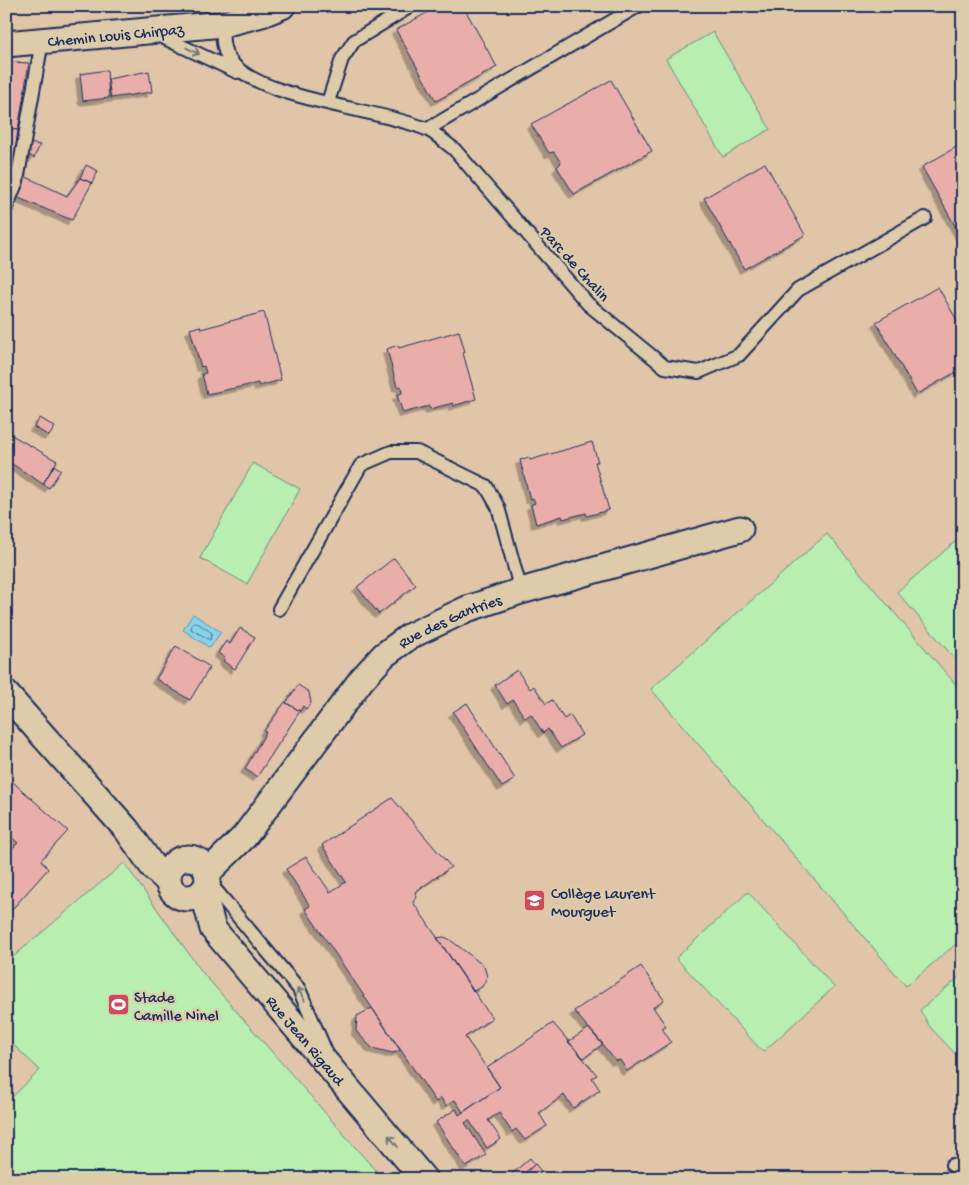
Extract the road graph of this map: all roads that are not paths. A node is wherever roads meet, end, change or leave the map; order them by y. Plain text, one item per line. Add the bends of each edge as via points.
1 (282, 6) edge
2 (411, 6) edge
3 (638, 6) edge
4 (223, 24) junction
5 (149, 31) junction
6 (42, 41) junction
7 (6, 44) edge
8 (246, 76) junction
9 (328, 102) junction
10 (428, 129) junction
11 (6, 208) edge
12 (925, 218) dead end
13 (740, 529) dead end
14 (521, 591) junction
15 (279, 609) dead end
16 (6, 694) edge
17 (244, 837) junction
18 (178, 866) junction
19 (209, 885) junction
20 (333, 1071) junction
21 (424, 1179) edge

1 - 4 street, Chemin Louis Chirpaz
2 - 9 lane via 354,41 342,59
3 - 10 lane
4 - 5 street, Chemin Louis Chirpaz
4 - 8 lane, Parc de Chalin via 224,51 230,62
5 - 6 street, Chemin Louis Chirpaz
5 -> 8 lane
6 - 7 street, Chemin Louis Chirpaz
6 - 11 lane via 17,181
8 - 9 lane, Parc de Chalin via 277,90
9 - 10 lane, Parc de Chalin
10 - 12 lane, Parc de Chalin via 454,149 478,175 588,304 665,367 699,372 740,355 798,290
13 - 14 street, Rue des Gantries
14 - 15 lane via 498,508 486,486 417,452 391,452 361,465
14 - 17 street, Rue des Gantries via 467,609 410,636 384,655 321,731
16 - 18 street via 128,830 153,867
17 - 18 street
17 - 19 street, Rue des Gantries
18 - 19 street via 200,862
18 - 19 street via 172,890 185,898 198,896
20 -> 19 lane via 299,989
19 - 20 street, Rue Jean Rigaud via 213,929
21 -> 20 street, Rue Jean Rigaud

